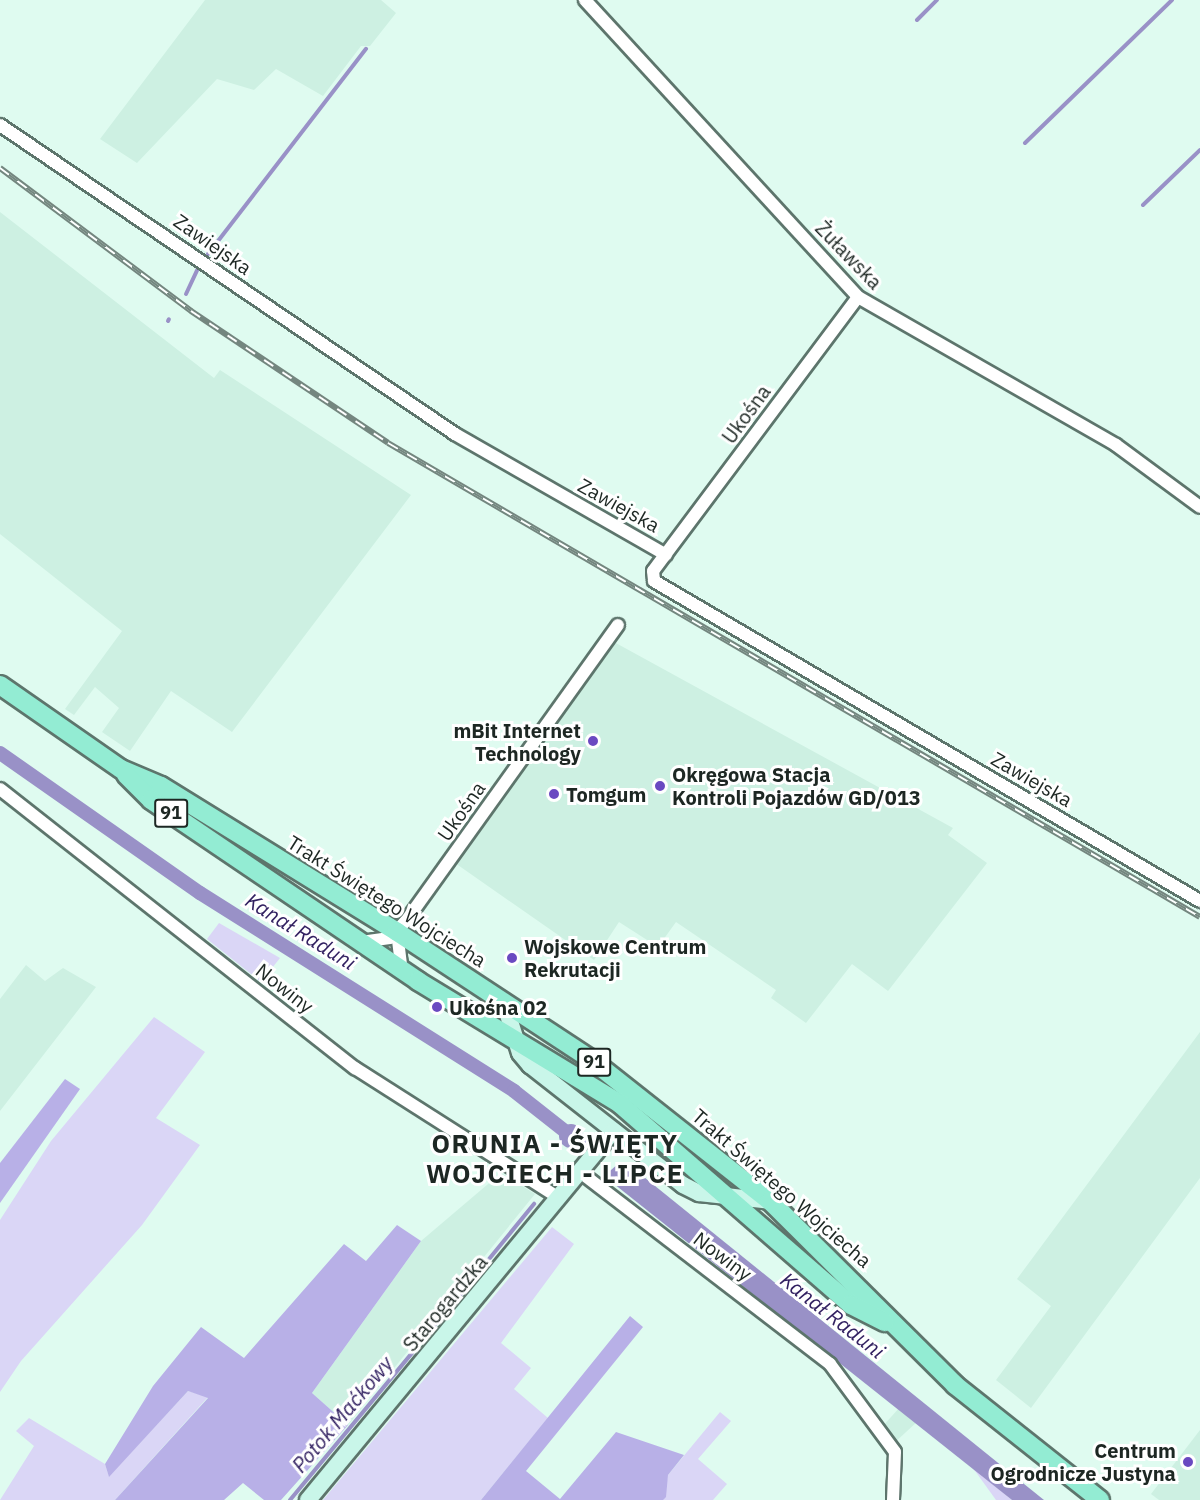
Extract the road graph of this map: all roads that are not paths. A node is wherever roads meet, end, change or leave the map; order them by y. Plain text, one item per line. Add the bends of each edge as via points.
1 (585, 0) edge
2 (0, 126) edge
3 (858, 297) junction
4 (1200, 507) edge
5 (666, 555) junction
6 (618, 625) dead end
7 (0, 685) edge
8 (121, 770) junction
9 (0, 789) edge
10 (1200, 901) edge
11 (397, 932) junction
12 (361, 942) junction
13 (402, 970) junction
14 (504, 1002) junction
15 (515, 1038) junction
16 (613, 1131) junction
17 (580, 1172) junction
18 (559, 1198) junction
19 (733, 1198) junction
20 (770, 1201) junction
21 (887, 1323) junction
22 (308, 1500) edge
23 (893, 1500) edge
24 (1100, 1500) edge

1 - 3 street, Żuławska
2 - 5 street, Zawiejska via 455,434
3 - 4 street, Żuławska via 1116,446
3 - 5 street, Ukośna
5 - 10 street, Zawiejska via 653,571 657,584
6 - 11 street, Ukośna
7 - 8 main road, Trakt Świętego Wojciecha / 91
8 - 11 main road, Trakt Świętego Wojciecha / 91 via 161,786
8 - 12 main road, Trakt Świętego Wojciecha / 91 via 151,800
9 - 18 street, Nowiny via 355,1068
11 - 12 street
11 - 13 street
11 - 14 main road, Trakt Świętego Wojciecha / 91
12 - 13 main road, Trakt Świętego Wojciecha / 91
13 - 15 main road, Trakt Świętego Wojciecha / 91
14 - 15 main road
14 - 20 main road, Trakt Świętego Wojciecha / 91 via 599,1065
15 - 16 main road via 530,1065
15 - 19 main road, Trakt Świętego Wojciecha / 91 via 620,1104
16 - 17 main road, Starogardzka
16 - 19 main road via 691,1190
17 - 18 main road, Starogardzka
17 - 23 street, Nowiny via 831,1364 895,1452
18 - 22 main road, Starogardzka
19 - 20 main road
19 - 21 main road, Trakt Świętego Wojciecha / 91 via 851,1305
20 - 21 main road, Trakt Świętego Wojciecha / 91 via 865,1290
21 - 24 main road, Trakt Świętego Wojciecha / 91

